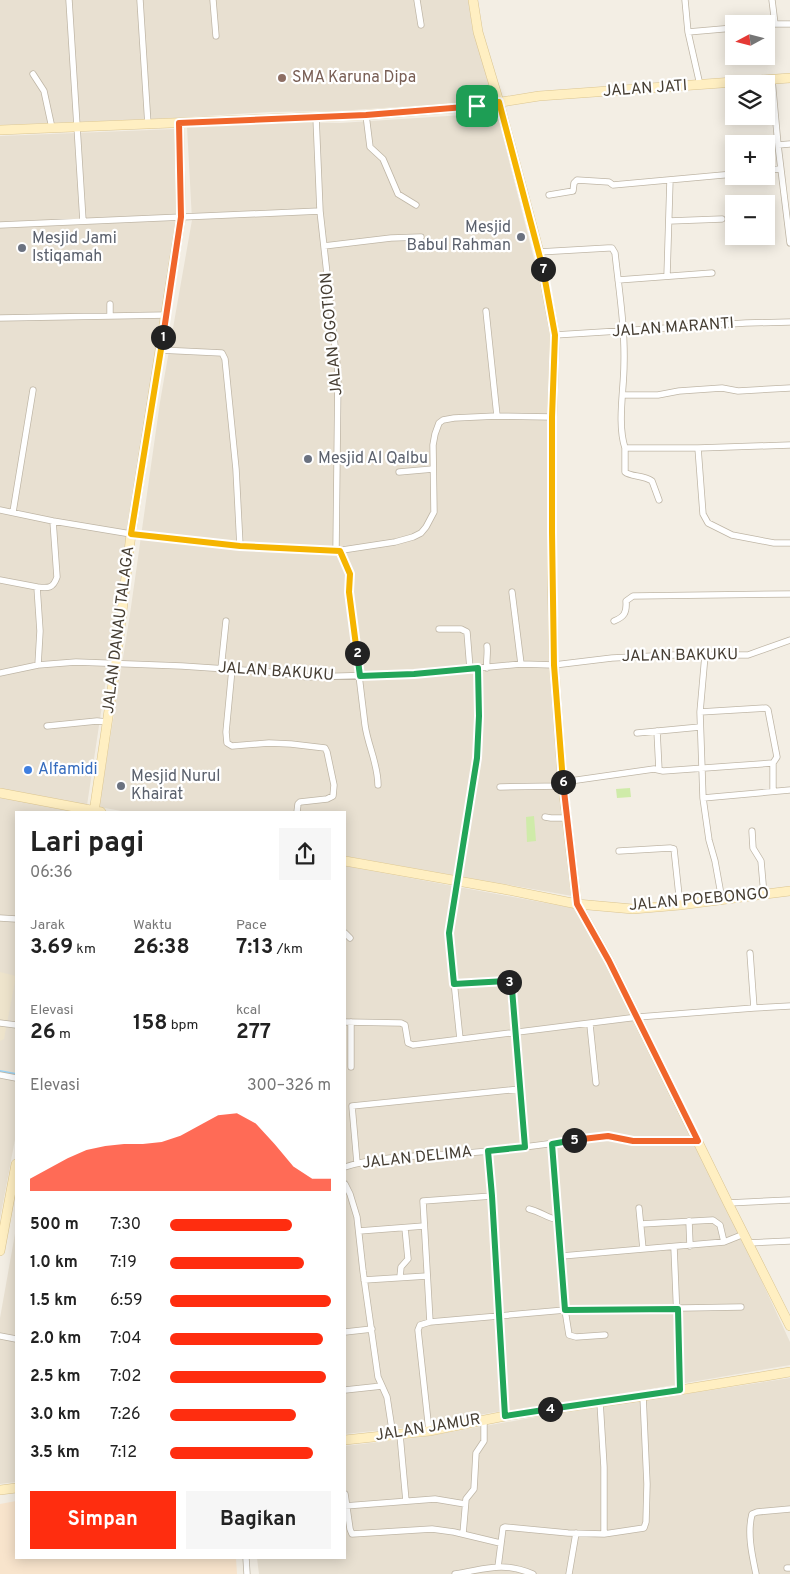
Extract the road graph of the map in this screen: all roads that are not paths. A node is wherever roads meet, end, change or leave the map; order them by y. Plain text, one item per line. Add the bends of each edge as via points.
1 (69, 0) edge
2 (140, 0) edge
3 (213, 0) edge
4 (417, 0) edge
5 (473, 0) edge
6 (685, 0) edge
7 (772, 0) edge
8 (774, 15) edge
9 (775, 24) edge
10 (790, 24) edge
11 (421, 25) dead end
12 (725, 29) edge
13 (688, 32) junction
14 (216, 36) dead end
15 (33, 74) dead end
16 (790, 78) edge
17 (775, 80) edge
18 (725, 83) edge
19 (700, 85) junction
20 (499, 102) junction
21 (775, 112) edge
22 (366, 115) junction
23 (316, 118) junction
24 (179, 123) junction
25 (148, 124) junction
26 (76, 127) junction
27 (52, 128) junction
28 (0, 130) edge
29 (790, 144) edge
30 (778, 145) junction
31 (775, 169) edge
32 (781, 169) junction
33 (725, 175) edge
34 (670, 180) junction
35 (549, 195) dead end
36 (416, 205) dead end
37 (320, 211) junction
38 (181, 217) junction
39 (722, 219) dead end
40 (82, 221) junction
41 (669, 221) junction
42 (0, 225) edge
43 (421, 237) dead end
44 (790, 243) edge
45 (324, 246) junction
46 (539, 252) junction
47 (712, 273) dead end
48 (667, 276) junction
49 (618, 280) junction
50 (110, 304) dead end
51 (486, 311) dead end
52 (167, 314) junction
53 (110, 315) junction
54 (0, 318) edge
55 (790, 322) edge
56 (624, 332) junction
57 (555, 335) junction
58 (160, 350) junction
59 (790, 388) edge
60 (33, 390) dead end
61 (623, 395) junction
62 (497, 416) junction
63 (552, 417) junction
64 (790, 445) edge
65 (625, 448) junction
66 (698, 448) junction
67 (433, 469) junction
68 (399, 472) dead end
69 (660, 500) dead end
70 (0, 510) edge
71 (13, 512) junction
72 (53, 521) junction
73 (131, 534) junction
74 (790, 543) edge
75 (240, 546) junction
76 (338, 551) junction
77 (0, 580) edge
78 (37, 587) junction
79 (512, 592) dead end
80 (790, 594) edge
81 (226, 621) dead end
82 (614, 621) dead end
83 (439, 628) dead end
84 (790, 640) edge
85 (487, 646) dead end
86 (705, 655) junction
87 (116, 663) junction
88 (521, 664) junction
89 (38, 665) junction
90 (554, 665) junction
91 (478, 668) junction
92 (487, 668) junction
93 (221, 669) junction
94 (232, 669) junction
95 (470, 669) junction
96 (0, 672) edge
97 (360, 676) junction
98 (700, 712) junction
99 (108, 722) junction
100 (47, 726) dead end
101 (700, 727) junction
102 (657, 732) junction
103 (637, 733) dead end
104 (773, 763) junction
105 (702, 769) junction
106 (659, 770) junction
107 (563, 784) junction
108 (378, 785) dead end
109 (500, 786) dead end
110 (790, 790) edge
111 (773, 791) junction
112 (0, 793) edge
113 (703, 798) junction
114 (91, 811) edge
115 (96, 811) edge
116 (297, 811) edge
117 (546, 817) dead end
118 (566, 818) junction
119 (752, 831) dead end
120 (619, 851) dead end
121 (346, 861) edge
122 (457, 881) junction
123 (790, 891) edge
124 (764, 895) junction
125 (722, 900) junction
126 (577, 904) junction
127 (680, 905) junction
128 (0, 918) edge
129 (15, 919) edge
130 (346, 934) edge
131 (350, 938) dead end
132 (750, 953) dead end
133 (454, 984) junction
134 (790, 1006) edge
135 (754, 1008) junction
136 (638, 1018) junction
137 (0, 1022) edge
138 (348, 1022) edge
139 (590, 1024) junction
140 (15, 1025) edge
141 (516, 1033) junction
142 (460, 1039) junction
143 (351, 1067) dead end
144 (0, 1075) edge
145 (15, 1078) edge
146 (596, 1083) dead end
147 (520, 1089) junction
148 (352, 1106) junction
149 (346, 1107) edge
150 (698, 1141) junction
151 (552, 1144) junction
152 (525, 1147) junction
153 (488, 1151) junction
154 (357, 1163) junction
155 (346, 1167) edge
156 (15, 1168) edge
157 (346, 1186) edge
158 (492, 1196) junction
159 (790, 1200) edge
160 (728, 1203) junction
161 (639, 1208) dead end
162 (529, 1209) dead end
163 (558, 1220) junction
164 (689, 1221) junction
165 (2, 1222) edge
166 (641, 1224) junction
167 (424, 1226) junction
168 (405, 1228) junction
169 (359, 1231) junction
170 (744, 1234) junction
171 (790, 1241) edge
172 (724, 1242) junction
173 (748, 1243) junction
174 (690, 1246) junction
175 (674, 1247) junction
176 (643, 1249) junction
177 (0, 1251) edge
178 (562, 1256) junction
179 (427, 1276) junction
180 (400, 1277) junction
181 (364, 1280) junction
182 (741, 1307) dead end
183 (678, 1309) junction
184 (565, 1310) junction
185 (498, 1315) junction
186 (430, 1322) junction
187 (790, 1326) edge
188 (372, 1329) junction
189 (346, 1332) edge
190 (605, 1335) dead end
191 (0, 1336) edge
192 (15, 1339) edge
193 (790, 1372) edge
194 (382, 1386) junction
195 (346, 1390) edge
196 (680, 1390) junction
197 (643, 1396) junction
198 (600, 1402) junction
199 (505, 1416) junction
200 (484, 1420) junction
201 (429, 1431) junction
202 (397, 1435) junction
203 (346, 1440) edge
204 (15, 1488) edge
205 (0, 1490) edge
206 (406, 1501) junction
207 (465, 1504) junction
208 (346, 1505) edge
209 (790, 1509) edge
210 (576, 1533) junction
211 (463, 1534) junction
212 (604, 1534) junction
213 (500, 1543) junction
214 (246, 1559) edge
215 (498, 1567) junction
216 (247, 1574) edge
217 (455, 1574) edge
218 (533, 1574) edge
219 (569, 1574) edge
220 (756, 1574) edge

1 - 26 street
2 - 25 street
3 - 14 street
4 - 11 street
5 - 20 street via 478,32
6 - 13 street
7 - 8 street
9 - 10 street
12 - 13 street
13 - 19 street
15 - 27 street via 44,92
16 - 17 street, JALAN JATI
18 - 19 street, JALAN JATI
19 - 20 street, JALAN JATI via 539,96
20 - 22 street, JALAN JATI
20 - 46 street
21 - 30 street
22 - 23 street, JALAN JATI
22 - 36 street via 370,147 383,159 398,194
23 - 24 street, JALAN JATI
23 - 37 street, JALAN OGOTION
24 - 25 street, JALAN JATI
24 - 38 street, JALAN DANAU TALAGA
25 - 26 street, JALAN JATI
26 - 27 street, JALAN JATI
26 - 40 street
27 - 28 street, JALAN JATI
29 - 30 street
30 - 32 street
31 - 32 street
32 - 44 street
33 - 34 street
34 - 35 street via 613,185 577,180 573,191
34 - 41 street
37 - 38 street
37 - 45 street, JALAN OGOTION
38 - 40 street
38 - 52 street, JALAN DANAU TALAGA
39 - 41 street
40 - 42 street
41 - 48 street
43 - 45 street
45 - 76 street, JALAN OGOTION via 338,373
46 - 49 street via 610,248 615,253
46 - 57 street
47 - 48 street
48 - 49 street
49 - 56 street
50 - 53 street
51 - 62 street
52 - 53 street
52 - 58 street, JALAN DANAU TALAGA
53 - 54 street
55 - 56 street, JALAN MARANTI
56 - 57 street, JALAN MARANTI
56 - 61 street
57 - 63 street
58 - 73 street, JALAN DANAU TALAGA
58 - 75 street via 222,353 225,359
59 - 61 street via 738,391 722,388
60 - 71 street
61 - 65 street
62 - 63 street
62 - 67 street via 454,418 439,423 434,434
63 - 90 street
64 - 66 street
65 - 66 street
65 - 69 street via 625,472 652,480
66 - 74 street via 702,514 708,523 732,535
67 - 68 street
67 - 76 street via 434,512 421,533 395,542
70 - 71 street
71 - 72 street
72 - 73 street
72 - 78 street via 57,577 51,587
73 - 75 street
73 - 87 street, JALAN DANAU TALAGA
75 - 76 street
76 - 97 street via 350,574 349,592
77 - 78 street
78 - 89 street
79 - 88 street
80 - 82 street via 634,596 626,601 623,617
81 - 93 street
83 - 95 street via 467,632
84 - 86 street, JALAN BAKUKU via 748,654
85 - 92 street
86 - 90 street, JALAN BAKUKU via 612,658
86 - 98 street
87 - 89 street, JALAN BAKUKU
87 - 93 street, JALAN BAKUKU
87 - 99 street, JALAN DANAU TALAGA
88 - 90 street, JALAN BAKUKU
88 - 92 street, JALAN BAKUKU
89 - 96 street, JALAN BAKUKU
90 - 107 street
91 - 92 street, JALAN BAKUKU
91 - 95 street, JALAN BAKUKU
91 - 122 street via 477,758
93 - 94 street, JALAN BAKUKU
94 - 97 street, JALAN BAKUKU via 307,677
94 - 116 street via 226,732 228,743 232,746 291,744 325,748 327,752 333,796 300,802
95 - 97 street, JALAN BAKUKU
97 - 108 street via 366,735 378,771
98 - 101 street
98 - 104 street via 766,708 777,757
99 - 100 street
99 - 115 street, JALAN DANAU TALAGA
101 - 102 street
101 - 105 street
102 - 103 street
102 - 106 street
104 - 105 street
104 - 111 street
105 - 106 street
105 - 113 street
106 - 107 street via 638,770
107 - 109 street
107 - 118 street
110 - 111 street
111 - 113 street
112 - 114 street
113 - 125 street
117 - 118 street
118 - 126 street
119 - 124 street via 753,848 762,866
120 - 127 street via 674,849
121 - 122 street, JALAN POEBONGO
122 - 126 street, JALAN POEBONGO
122 - 133 street via 449,926
123 - 124 street, JALAN POEBONGO
124 - 125 street, JALAN POEBONGO
125 - 127 street, JALAN POEBONGO
126 - 127 street, JALAN POEBONGO via 633,909
126 - 136 street
128 - 129 street
130 - 131 street
132 - 135 street
133 - 141 street via 509,982
133 - 142 street
134 - 135 street
135 - 136 street
136 - 139 street
136 - 150 street
137 - 140 street
138 - 142 street via 401,1023 408,1043 412,1045
138 - 143 street
139 - 141 street
139 - 146 street
141 - 142 street
141 - 147 street
144 - 145 street
147 - 148 street
147 - 152 street
148 - 149 street
148 - 154 street
150 - 151 street, JALAN DELIMA via 633,1141 608,1136
150 - 160 street
151 - 152 street, JALAN DELIMA
151 - 163 street
152 - 153 street, JALAN DELIMA
153 - 154 street, JALAN DELIMA
153 - 158 street
154 - 155 street, JALAN DELIMA
156 - 165 street
157 - 169 street, JALAN DELIMA
158 - 167 street via 424,1200
158 - 185 street
159 - 160 street
160 - 170 street
161 - 166 street
162 - 163 street via 548,1219
163 - 178 street
164 - 166 street
164 - 172 street via 711,1220 718,1223
164 - 174 street
165 - 177 street
166 - 176 street
167 - 168 street
167 - 179 street
168 - 169 street
168 - 180 street via 407,1260
169 - 181 street, JALAN DELIMA
170 - 172 street
170 - 173 street
171 - 173 street
172 - 174 street
173 - 187 street
174 - 175 street
175 - 176 street
175 - 183 street
176 - 178 street
178 - 184 street
179 - 180 street
179 - 186 street
180 - 181 street
181 - 188 street, JALAN DELIMA
182 - 183 street
183 - 184 street
183 - 196 street
184 - 185 street
184 - 190 street via 570,1336
185 - 186 street
185 - 199 street
186 - 201 street via 418,1330
188 - 189 street
188 - 194 street, JALAN DELIMA
191 - 192 street
193 - 196 street, JALAN JAMUR
194 - 195 street
194 - 202 street, JALAN DELIMA
196 - 197 street, JALAN JAMUR
197 - 198 street, JALAN JAMUR
197 - 212 street via 646,1526 639,1530
198 - 199 street, JALAN JAMUR
198 - 212 street
199 - 200 street, JALAN JAMUR
200 - 201 street, JALAN JAMUR
200 - 207 street via 484,1441 476,1453 474,1489 466,1497
201 - 202 street, JALAN JAMUR
202 - 203 street, JALAN JAMUR
202 - 206 street, JALAN DELIMA
204 - 205 street
206 - 207 street via 434,1499
206 - 208 street
207 - 211 street
208 - 211 street via 352,1534 432,1529
209 - 220 street via 752,1514 752,1554
210 - 212 street
210 - 213 street via 507,1527 503,1528
210 - 219 street
211 - 213 street
213 - 215 street
214 - 216 street
215 - 217 street
215 - 218 street via 515,1567

